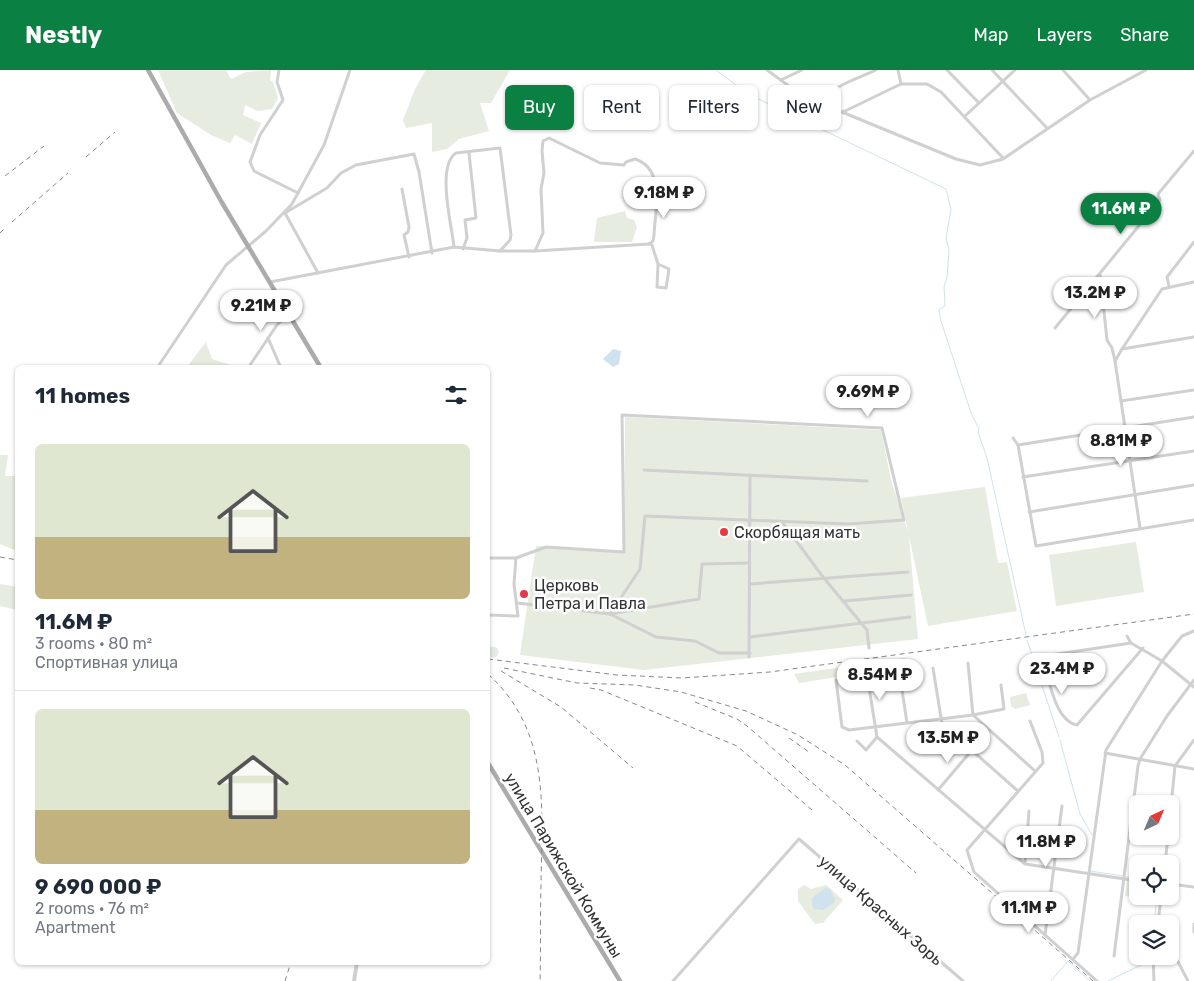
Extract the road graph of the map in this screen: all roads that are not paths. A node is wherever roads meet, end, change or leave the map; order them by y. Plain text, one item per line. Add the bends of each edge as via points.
1 (148, 70) edge
2 (279, 70) edge
3 (350, 70) edge
4 (767, 70) edge
5 (802, 70) edge
6 (876, 70) edge
7 (898, 70) edge
8 (947, 70) edge
9 (992, 70) edge
10 (1016, 70) edge
11 (1062, 70) edge
12 (1133, 70) edge
13 (1146, 70) edge
14 (1137, 75) junction
15 (781, 80) junction
16 (1003, 81) junction
17 (901, 84) junction
18 (790, 85) edge
19 (841, 87) edge
20 (1090, 100) junction
21 (979, 103) junction
22 (842, 112) joint
23 (965, 116) junction
24 (1047, 128) junction
25 (1194, 151) edge
26 (469, 152) junction
27 (1004, 159) junction
28 (402, 189) dead end
29 (298, 193) junction
30 (285, 213) junction
31 (1194, 242) edge
32 (649, 244) junction
33 (248, 246) junction
34 (454, 248) junction
35 (464, 249) junction
36 (500, 251) junction
37 (535, 251) junction
38 (432, 252) junction
39 (409, 257) junction
40 (658, 264) junction
41 (318, 273) junction
42 (1100, 275) junction
43 (270, 282) junction
44 (1194, 282) edge
45 (1169, 286) junction
46 (288, 314) junction
47 (1056, 328) dead end
48 (1194, 337) edge
49 (268, 338) junction
50 (1122, 349) junction
51 (1115, 361) junction
52 (159, 365) edge
53 (251, 365) edge
54 (280, 365) edge
55 (319, 365) edge
56 (1194, 390) edge
57 (1121, 402) junction
58 (1194, 417) edge
59 (1125, 427) junction
60 (1013, 438) dead end
61 (1018, 445) junction
62 (1194, 451) edge
63 (1130, 460) junction
64 (644, 470) dead end
65 (750, 475) junction
66 (1023, 477) junction
67 (867, 480) dead end
68 (1194, 485) edge
69 (1135, 494) junction
70 (1029, 512) junction
71 (1194, 520) edge
72 (750, 522) junction
73 (783, 523) junction
74 (1140, 528) junction
75 (490, 558) edge
76 (516, 558) junction
77 (750, 563) junction
78 (908, 572) dead end
79 (823, 577) junction
80 (750, 584) junction
81 (910, 595) dead end
82 (845, 601) junction
83 (517, 604) junction
84 (610, 614) junction
85 (490, 615) edge
86 (910, 617) dead end
87 (861, 622) junction
88 (1194, 631) edge
89 (1127, 636) dead end
90 (750, 637) junction
91 (1131, 643) junction
92 (869, 648) dead end
93 (1143, 648) junction
94 (1044, 656) dead end
95 (1162, 661) junction
96 (968, 663) dead end
97 (933, 668) dead end
98 (899, 670) dead end
99 (1046, 671) dead end
100 (867, 675) dead end
101 (836, 680) dead end
102 (1194, 680) edge
103 (1190, 684) junction
104 (1001, 685) dead end
105 (1194, 687) edge
106 (973, 715) junction
107 (941, 719) junction
108 (1030, 721) dead end
109 (907, 723) junction
110 (875, 728) junction
111 (877, 737) junction
112 (1194, 740) edge
113 (857, 741) dead end
114 (972, 750) junction
115 (1106, 751) junction
116 (1140, 759) junction
117 (490, 766) edge
118 (1176, 766) junction
119 (1194, 769) edge
120 (1035, 771) junction
121 (938, 790) junction
122 (1018, 790) junction
123 (1173, 795) edge
124 (1062, 806) dead end
125 (1029, 811) dead end
126 (984, 830) junction
127 (1025, 864) junction
128 (1055, 870) junction
129 (1087, 874) junction
130 (1124, 879) junction
131 (1129, 880) edge
132 (1179, 886) edge
133 (1194, 888) edge
134 (1194, 924) edge
135 (1194, 932) edge
136 (1045, 935) junction
137 (1114, 956) dead end
138 (1073, 959) junction
139 (1179, 964) edge
140 (357, 965) edge
141 (1153, 965) edge
142 (354, 981) edge
143 (620, 981) edge
144 (673, 981) edge
145 (963, 981) edge
146 (1097, 981) edge
147 (1154, 981) edge
148 (1188, 981) edge

1 - 33 main road
2 - 29 street via 276,82 283,100 260,135 250,162 254,171
3 - 29 street via 324,145
4 - 15 street
5 - 15 street
6 - 19 street
7 - 17 street
8 - 21 street
9 - 16 street
10 - 16 street
11 - 20 street
12 - 14 street
13 - 14 street
14 - 20 street
15 - 18 street
16 - 21 street
16 - 24 street
17 - 22 street
17 - 23 street via 918,82 931,85
20 - 24 street
21 - 23 street
22 - 27 street via 967,163 985,164
23 - 27 street
24 - 27 street
25 - 42 street via 1158,194 1160,200
26 - 34 street via 452,156 445,172
26 - 35 street via 476,218 465,220 467,238
26 - 36 street via 500,148 511,235
28 - 39 street via 409,227 404,235
29 - 30 street
30 - 33 street
30 - 38 street via 327,188 341,173 356,165 414,154
30 - 41 street
31 - 45 street via 1167,277
32 - 37 street
32 - 37 street via 654,234 657,183 641,161 630,160 624,166 611,166 555,140 545,139 541,189 543,233
32 - 40 street
33 - 43 main road
33 - 52 street via 218,274
34 - 35 street
34 - 38 street
35 - 36 street
36 - 37 street
38 - 39 street
39 - 41 street
40 - 40 street via 669,269 666,288 657,287
41 - 43 street
42 - 47 street
42 - 51 street via 1107,340
43 - 46 main road
44 - 45 street
45 - 50 street via 1162,290
46 - 49 street
46 - 55 main road
48 - 50 street
49 - 53 street
49 - 54 street
50 - 51 street
51 - 57 street
56 - 57 street
57 - 59 street
58 - 59 street
59 - 61 street
59 - 63 street
60 - 61 street
61 - 66 street
62 - 63 street
63 - 66 street
63 - 69 street
64 - 65 street
65 - 67 street
65 - 72 street
66 - 70 street
68 - 69 street
69 - 70 street
69 - 74 street
70 - 74 street via 1036,546
71 - 74 street
72 - 73 street
72 - 77 street
72 - 84 street via 645,516 640,569
73 - 76 street via 848,524 904,520 882,428 622,415 624,552 546,547
73 - 79 street
75 - 76 street
76 - 83 street via 514,584
77 - 80 street
77 - 84 street via 702,564 699,599
78 - 79 street
79 - 80 street
79 - 82 street
80 - 90 street
81 - 82 street
82 - 87 street
83 - 84 street
83 - 85 street via 518,616
84 - 90 street via 656,638 695,642 719,653 749,655
86 - 87 street
87 - 90 street
87 - 92 street via 867,630
88 - 95 street via 1182,636
89 - 91 street
91 - 93 street
91 - 94 street
93 - 95 street
93 - 99 street via 1077,725 1057,708
95 - 103 street
95 - 115 street
96 - 106 street
97 - 107 street
98 - 109 street
100 - 110 street
101 - 110 street via 842,727
102 - 103 street
103 - 105 street
103 - 116 street
104 - 106 street via 1004,709
106 - 107 street
106 - 120 street
107 - 109 street
107 - 114 street via 942,724
108 - 120 street via 1042,752 1043,763
109 - 110 street
110 - 111 street
111 - 113 street via 866,750
111 - 121 street
112 - 118 street
114 - 121 street
114 - 122 street
115 - 116 street
115 - 129 street
116 - 118 street
116 - 130 street
117 - 143 main road, улица Парижской Коммуны
118 - 119 street
118 - 123 street
120 - 122 street
121 - 126 street
122 - 126 street
124 - 128 street
125 - 127 street
126 - 127 street
126 - 136 street via 967,850 974,872
127 - 128 street
128 - 129 street
128 - 136 street
129 - 130 street
129 - 138 street via 1078,953
130 - 131 street
130 - 137 street
132 - 133 street
134 - 135 street
136 - 138 street
138 - 146 street
139 - 148 street
140 - 142 street
141 - 147 street
144 - 145 street, улица Красных Зорь via 799,839

